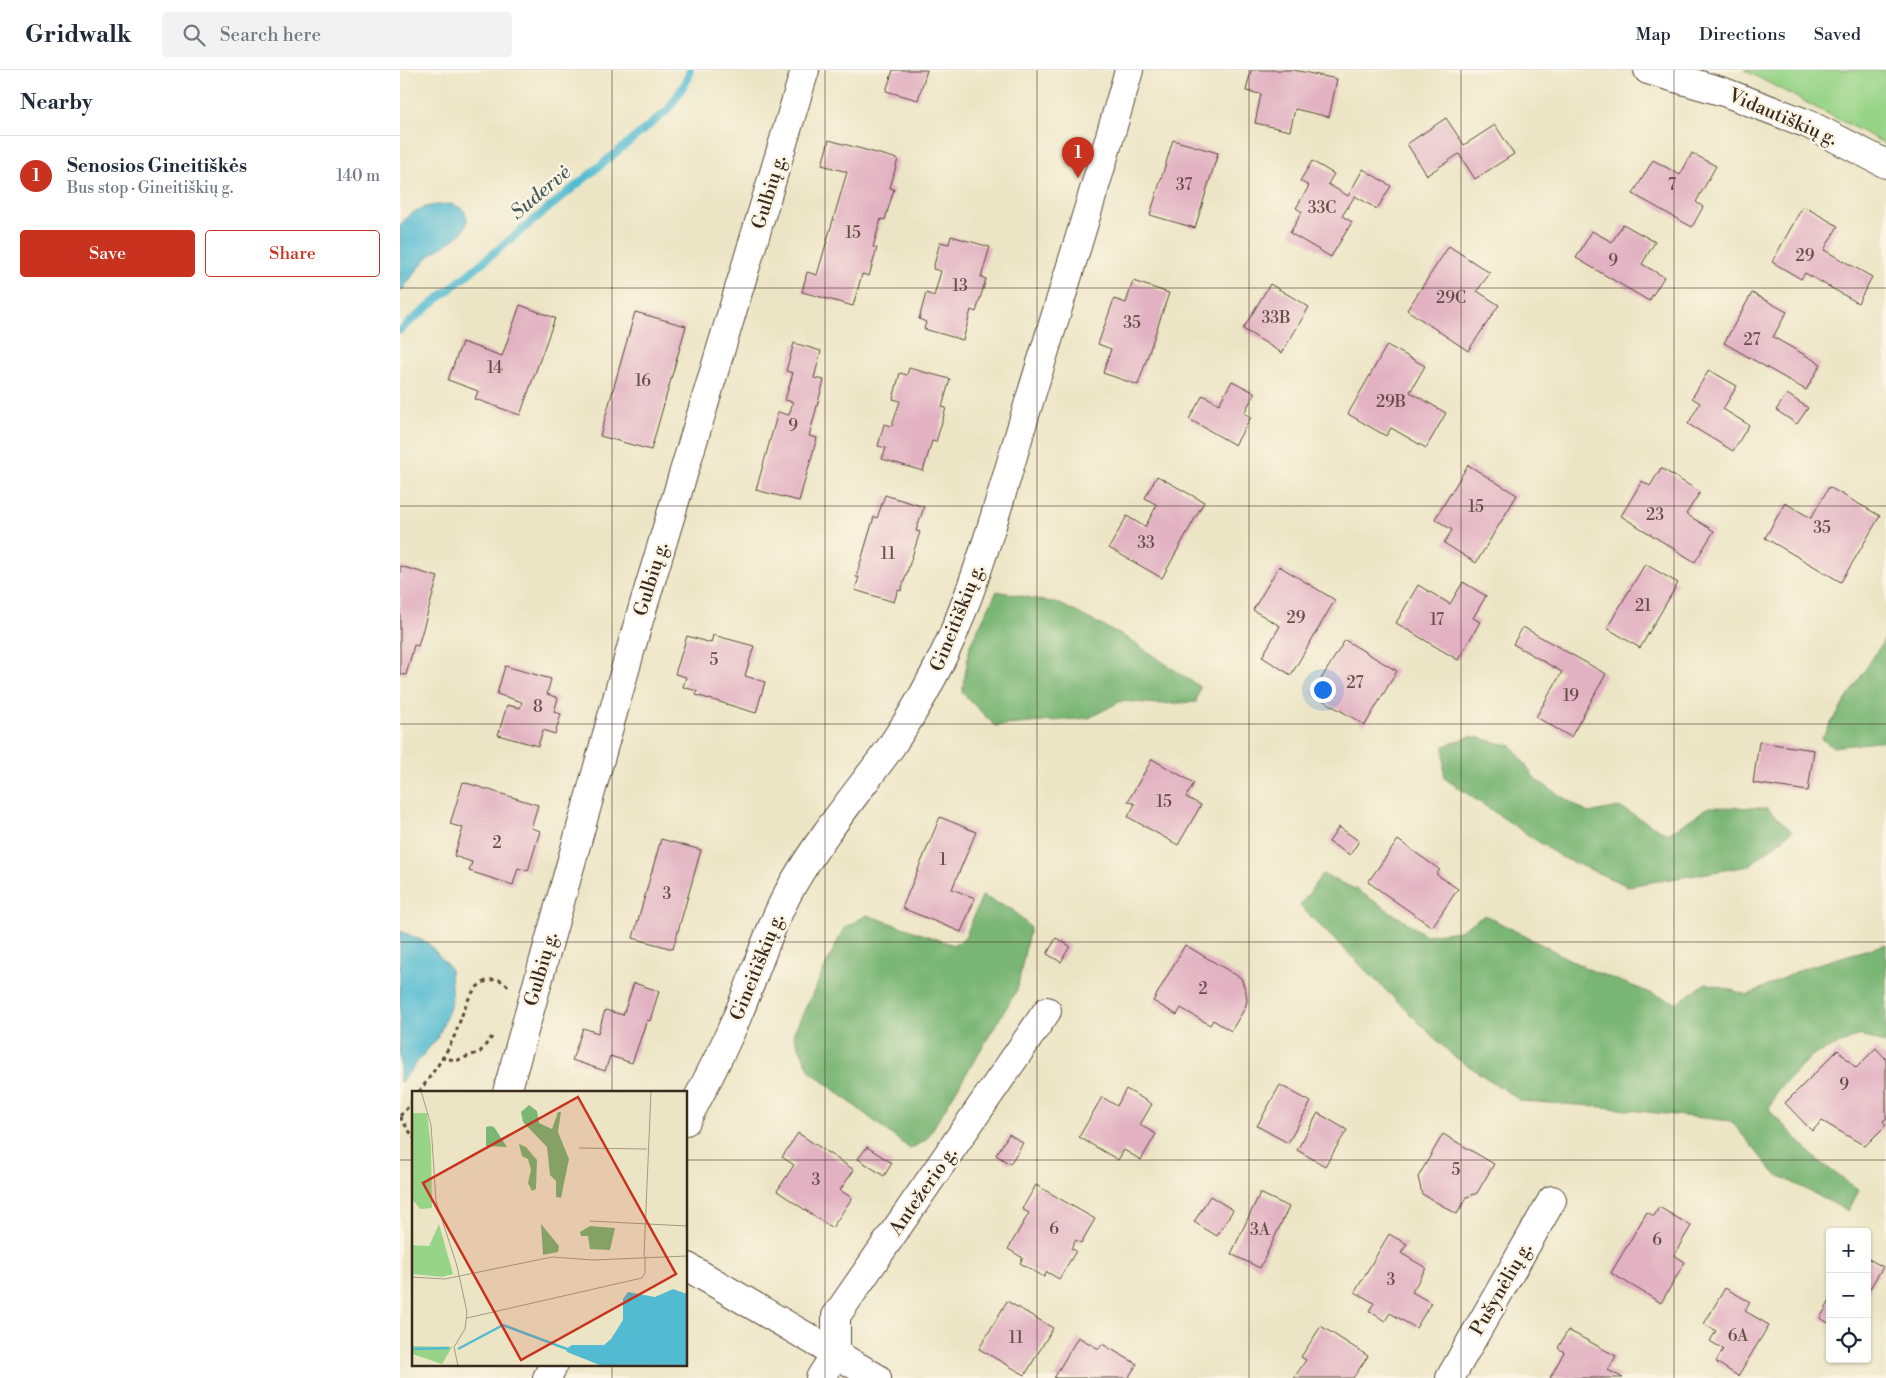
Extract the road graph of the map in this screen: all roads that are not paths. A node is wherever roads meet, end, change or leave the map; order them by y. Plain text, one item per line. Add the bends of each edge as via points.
1 (805, 70) edge
2 (1129, 70) edge
3 (1648, 70) edge
4 (1886, 164) edge
5 (1047, 1011) dead end
6 (507, 1091) edge
7 (688, 1116) edge
8 (1552, 1200) dead end
9 (688, 1267) edge
10 (836, 1353) junction
11 (553, 1366) edge
12 (547, 1378) edge
13 (820, 1378) edge
14 (877, 1378) edge
15 (1450, 1378) edge

1 - 6 street, Gulbių g. via 637,627
2 - 7 street, Gineitiškių g. via 985,548 952,636 912,715 816,848 788,894 776,916 719,1059
3 - 4 street, Vidautiškių g. via 1724,92 1808,124
5 - 10 street, Antežerio g. via 836,1316
8 - 15 street, Pušynėlių g.
9 - 10 street
10 - 13 street
10 - 14 street
11 - 12 street

